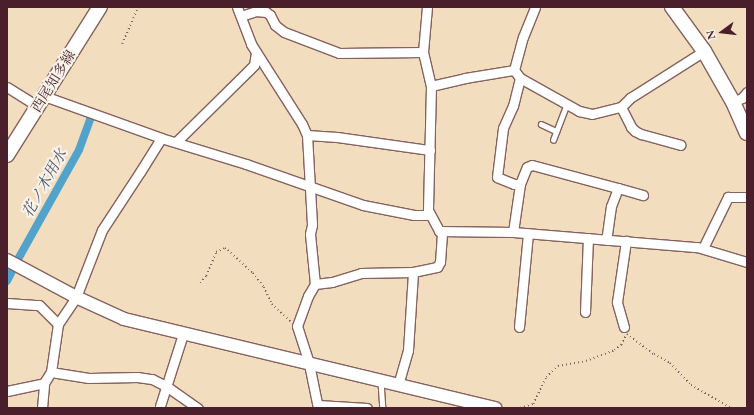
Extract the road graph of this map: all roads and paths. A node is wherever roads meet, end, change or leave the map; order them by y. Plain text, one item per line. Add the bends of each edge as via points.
1 (100, 7) edge
2 (138, 7) edge
3 (236, 7) edge
4 (427, 7) edge
5 (535, 7) edge
6 (672, 7) edge
7 (242, 12) edge
8 (122, 44) dead end
9 (256, 52) junction
10 (423, 52) junction
11 (704, 52) junction
12 (514, 70) junction
13 (520, 78) junction
14 (431, 86) junction
15 (7, 87) edge
16 (747, 92) edge
17 (41, 101) junction
18 (733, 102) junction
19 (567, 104) junction
20 (622, 107) junction
21 (540, 124) dead end
22 (556, 131) junction
23 (747, 132) edge
24 (306, 135) junction
25 (161, 138) junction
26 (553, 140) dead end
27 (176, 142) junction
28 (681, 145) dead end
29 (430, 150) junction
30 (7, 155) edge
31 (520, 184) junction
32 (310, 186) junction
33 (618, 188) junction
34 (644, 195) dead end
35 (747, 197) edge
36 (429, 215) junction
37 (442, 232) junction
38 (513, 232) junction
39 (528, 234) junction
40 (588, 238) junction
41 (606, 240) junction
42 (626, 241) junction
43 (703, 248) junction
44 (7, 260) edge
45 (747, 262) edge
46 (413, 272) junction
47 (200, 283) dead end
48 (315, 284) junction
49 (76, 297) junction
50 (7, 303) edge
51 (586, 312) dead end
52 (58, 324) junction
53 (298, 326) junction
54 (519, 327) dead end
55 (624, 327) dead end
56 (183, 334) junction
57 (309, 364) junction
58 (51, 372) junction
59 (381, 381) junction
60 (44, 383) junction
61 (398, 385) junction
62 (166, 386) junction
63 (7, 391) edge
64 (160, 406) dead end
65 (318, 406) edge
66 (42, 408) edge
67 (198, 408) edge
68 (367, 408) edge
69 (383, 408) edge
70 (496, 408) edge
71 (520, 408) edge
72 (730, 408) edge

1 - 17 main road, 西尾知多線
2 - 8 path
3 - 7 street
4 - 10 street
5 - 12 street
6 - 11 main road
7 - 9 street
7 - 10 street via 266,12 284,32 340,53
9 - 24 street via 302,124
9 - 27 street via 254,65
10 - 14 street
11 - 18 main road
11 - 20 street via 630,98
12 - 13 street
12 - 14 street
13 - 19 street
13 - 31 street via 503,128 497,177
14 - 29 street
15 - 17 street
16 - 18 street
17 - 25 street
17 - 30 main road, 西尾知多線
18 - 23 main road
19 - 20 street via 588,114
19 - 22 lane
20 - 28 street via 635,131
21 - 22 lane
22 - 26 lane
24 - 29 street
24 - 32 street
25 - 27 street
25 - 49 street via 102,230
27 - 32 street
29 - 36 street
31 - 33 street via 527,167 532,165
31 - 38 street
32 - 36 street via 362,205 414,215
32 - 48 street via 310,234
33 - 34 street
33 - 41 street via 611,206
35 - 43 street via 728,197
36 - 37 street via 436,228
37 - 38 street
37 - 46 street via 439,265
38 - 39 street
39 - 40 street
39 - 54 street
40 - 41 street
40 - 51 street
41 - 42 street
42 - 43 street
42 - 55 street via 617,302
43 - 45 street
44 - 49 street
46 - 48 street via 361,273 324,284
46 - 61 street via 408,350
47 - 53 path via 206,276 216,252 225,248 260,281 272,304
48 - 53 street
49 - 52 street
49 - 56 street via 124,319
50 - 52 street via 39,305
52 - 58 street
53 - 57 street
56 - 57 street
56 - 62 street
57 - 59 street
57 - 65 street
58 - 60 street
58 - 62 street via 89,378 137,377 152,379
59 - 61 street
59 - 69 lane
60 - 63 street
60 - 66 street
61 - 70 street
62 - 64 street
62 - 67 street
65 - 68 street
71 - 72 path via 533,404 546,378 558,366 586,362 614,350 627,333 670,363 691,385

